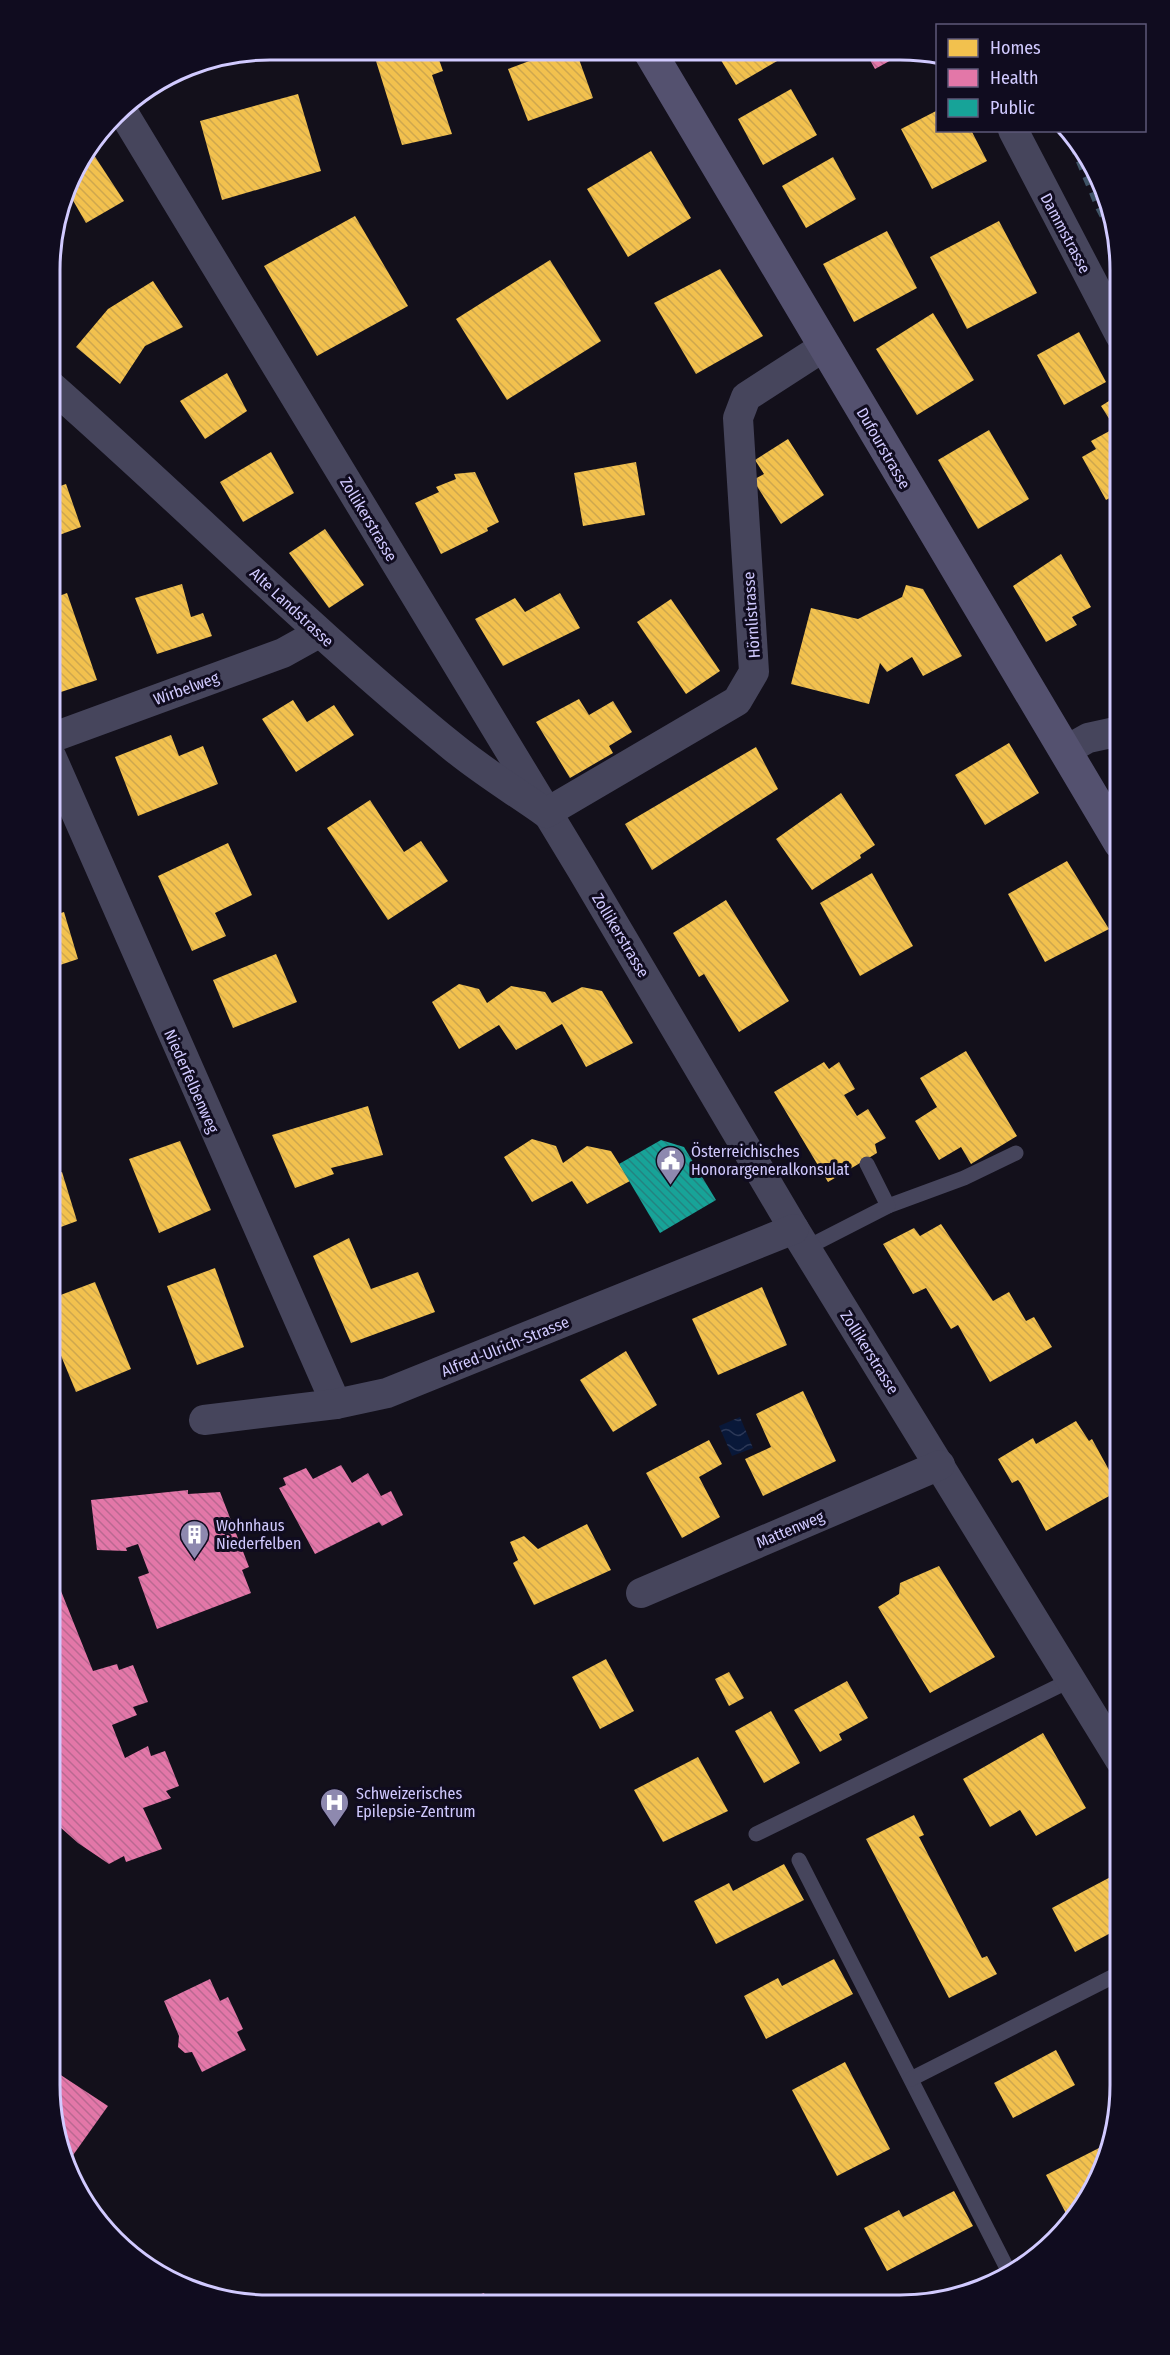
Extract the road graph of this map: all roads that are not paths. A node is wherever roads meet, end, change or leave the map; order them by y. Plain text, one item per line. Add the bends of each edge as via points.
1 (655, 60) edge
2 (126, 118) edge
3 (1014, 132) edge
4 (1110, 316) edge
5 (825, 346) junction
6 (60, 394) edge
7 (319, 633) junction
8 (1110, 733) edge
9 (60, 735) edge
10 (1065, 751) junction
11 (60, 776) edge
12 (546, 813) junction
13 (1110, 826) edge
14 (1016, 1153) dead end
15 (867, 1164) dead end
16 (888, 1206) junction
17 (800, 1238) junction
18 (336, 1404) junction
19 (204, 1420) dead end
20 (940, 1465) junction
21 (641, 1593) dead end
22 (1071, 1680) junction
23 (1110, 1744) edge
24 (756, 1834) dead end
25 (799, 1860) dead end
26 (1110, 1978) edge
27 (911, 2079) junction
28 (1006, 2266) edge

1 - 5 main road, Dufourstrasse
2 - 12 street, Zollikerstrasse
3 - 4 street, Dammstrasse
5 - 10 main road, Dufourstrasse
5 - 12 street, Hörnlistrasse via 746,397 738,418 754,672 737,701
6 - 7 street, Alte Landstrasse
7 - 9 street, Wirbelweg via 283,653
7 - 12 street, Alte Landstrasse via 455,749
8 - 10 street via 1088,738
10 - 13 main road, Dufourstrasse
11 - 18 street, Niederfelbenweg
12 - 17 street, Zollikerstrasse
14 - 16 lane via 964,1178
15 - 16 lane
16 - 17 lane
17 - 18 street, Alfred-Ulrich-Strasse via 387,1393
17 - 20 street, Zollikerstrasse
18 - 19 street, Alfred-Ulrich-Strasse
20 - 21 street, Mattenweg
20 - 22 street, Zollikerstrasse
22 - 23 street, Zollikerstrasse
22 - 24 lane
25 - 27 lane
26 - 27 lane
27 - 28 lane

